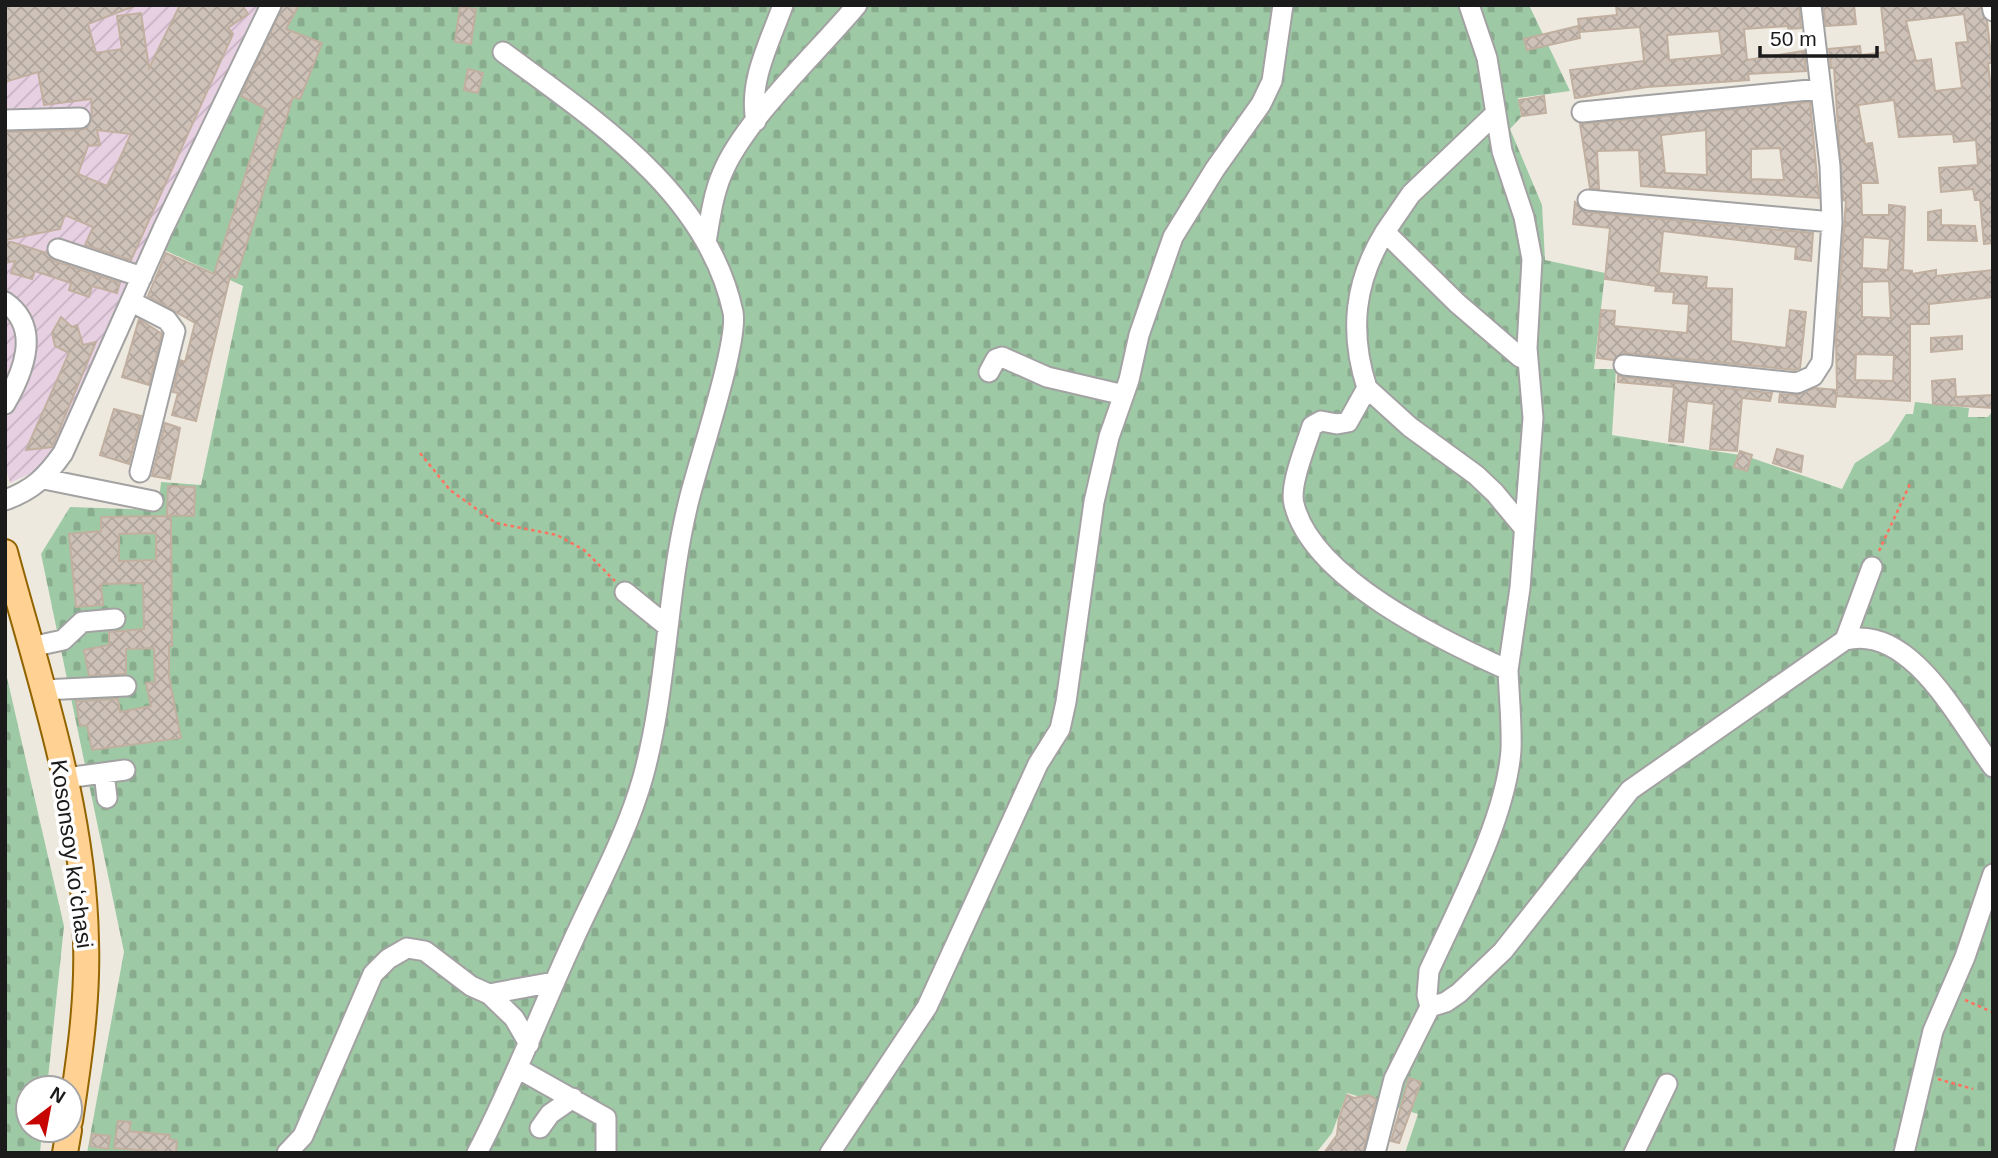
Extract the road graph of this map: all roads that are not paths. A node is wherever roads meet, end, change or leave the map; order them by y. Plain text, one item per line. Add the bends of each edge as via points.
1 (783, 5) edge
2 (857, 5) edge
3 (1283, 5) edge
4 (1469, 5) edge
5 (1811, 5) edge
6 (1992, 5) edge
7 (263, 9) edge
8 (1993, 11) edge
9 (503, 52) dead end
10 (1820, 89) junction
11 (1582, 112) dead end
12 (1494, 115) junction
13 (80, 118) dead end
14 (5, 120) edge
15 (756, 121) junction
16 (1588, 200) dead end
17 (1832, 222) junction
18 (1385, 232) junction
19 (706, 242) junction
20 (58, 249) dead end
21 (142, 277) junction
22 (5, 302) edge
23 (132, 302) junction
24 (1528, 360) junction
25 (1624, 365) dead end
26 (989, 372) dead end
27 (1367, 388) junction
28 (1124, 396) junction
29 (5, 404) edge
30 (140, 472) dead end
31 (44, 479) junction
32 (5, 500) edge
33 (153, 501) dead end
34 (1524, 528) junction
35 (5, 553) edge
36 (1872, 567) road end
37 (625, 592) road end
38 (115, 619) dead end
39 (667, 626) junction
40 (1845, 640) junction
41 (31, 647) junction
42 (1508, 670) junction
43 (126, 686) dead end
44 (43, 690) junction
45 (1993, 767) edge
46 (125, 770) dead end
47 (104, 773) junction
48 (66, 778) junction
49 (107, 798) dead end
50 (1993, 874) edge
51 (554, 982) junction
52 (489, 993) junction
53 (1430, 1007) junction
54 (529, 1044) junction
55 (519, 1069) junction
56 (76, 1074) edge
57 (1667, 1084) dead end
58 (573, 1098) junction
59 (540, 1128) dead end
60 (287, 1153) edge
61 (477, 1153) edge
62 (606, 1153) edge
63 (830, 1153) edge
64 (1375, 1153) edge
65 (1634, 1153) edge
66 (1903, 1153) edge

1 - 15 street via 754,88
2 - 15 street
3 - 28 street via 1272,81 1173,237 1139,335
4 - 12 street via 1487,58
5 - 10 street
6 - 8 street
7 - 21 street
9 - 19 street via 642,160
10 - 11 street
10 - 17 street
12 - 18 street via 1411,194
12 - 24 street via 1530,240
13 - 14 street
15 - 19 street via 723,173
16 - 17 street
17 - 25 street via 1822,362 1813,376 1797,383
18 - 24 street via 1457,303
18 - 27 street via 1371,255 1356,299 1356,343
19 - 39 street via 734,316 732,342 682,526
20 - 21 street
21 - 23 street
22 - 29 street via 24,328 28,349
23 - 30 street via 167,320 175,331
23 - 31 street via 63,453
24 - 34 street via 1534,418
26 - 28 street via 1002,357 1046,377
27 - 34 street via 1495,493
27 - 42 street via 1348,422 1321,421 1311,426 1293,496 1304,527 1329,561 1369,592 1418,626
28 - 63 street via 1094,502 1060,729 1038,764 927,1007
31 - 32 street
31 - 33 street
34 - 42 street
35 - 41 main road, Kosonsoy koʻchasi
36 - 40 street
37 - 39 street
38 - 41 street via 82,622 63,639
39 - 51 street via 655,726 643,779
40 - 45 street via 1860,636 1877,640 1920,668
40 - 53 street via 1630,790 1503,951 1459,993
41 - 44 main road, Kosonsoy koʻchasi
42 - 53 street via 1511,750 1507,775 1498,811 1429,971
43 - 44 street
44 - 48 main road, Kosonsoy koʻchasi
46 - 47 street
47 - 48 street
47 - 49 street
48 - 56 main road, Kosonsoy koʻchasi via 86,939 86,989
50 - 66 street via 1933,1031
51 - 52 street
51 - 54 street
52 - 54 street via 514,1018
52 - 60 street via 471,986 425,951 407,947 388,959 373,974 303,1136
53 - 64 street via 1394,1079
54 - 55 street
55 - 58 street
55 - 61 street
57 - 65 street
58 - 59 street via 556,1108
58 - 62 street via 606,1118

